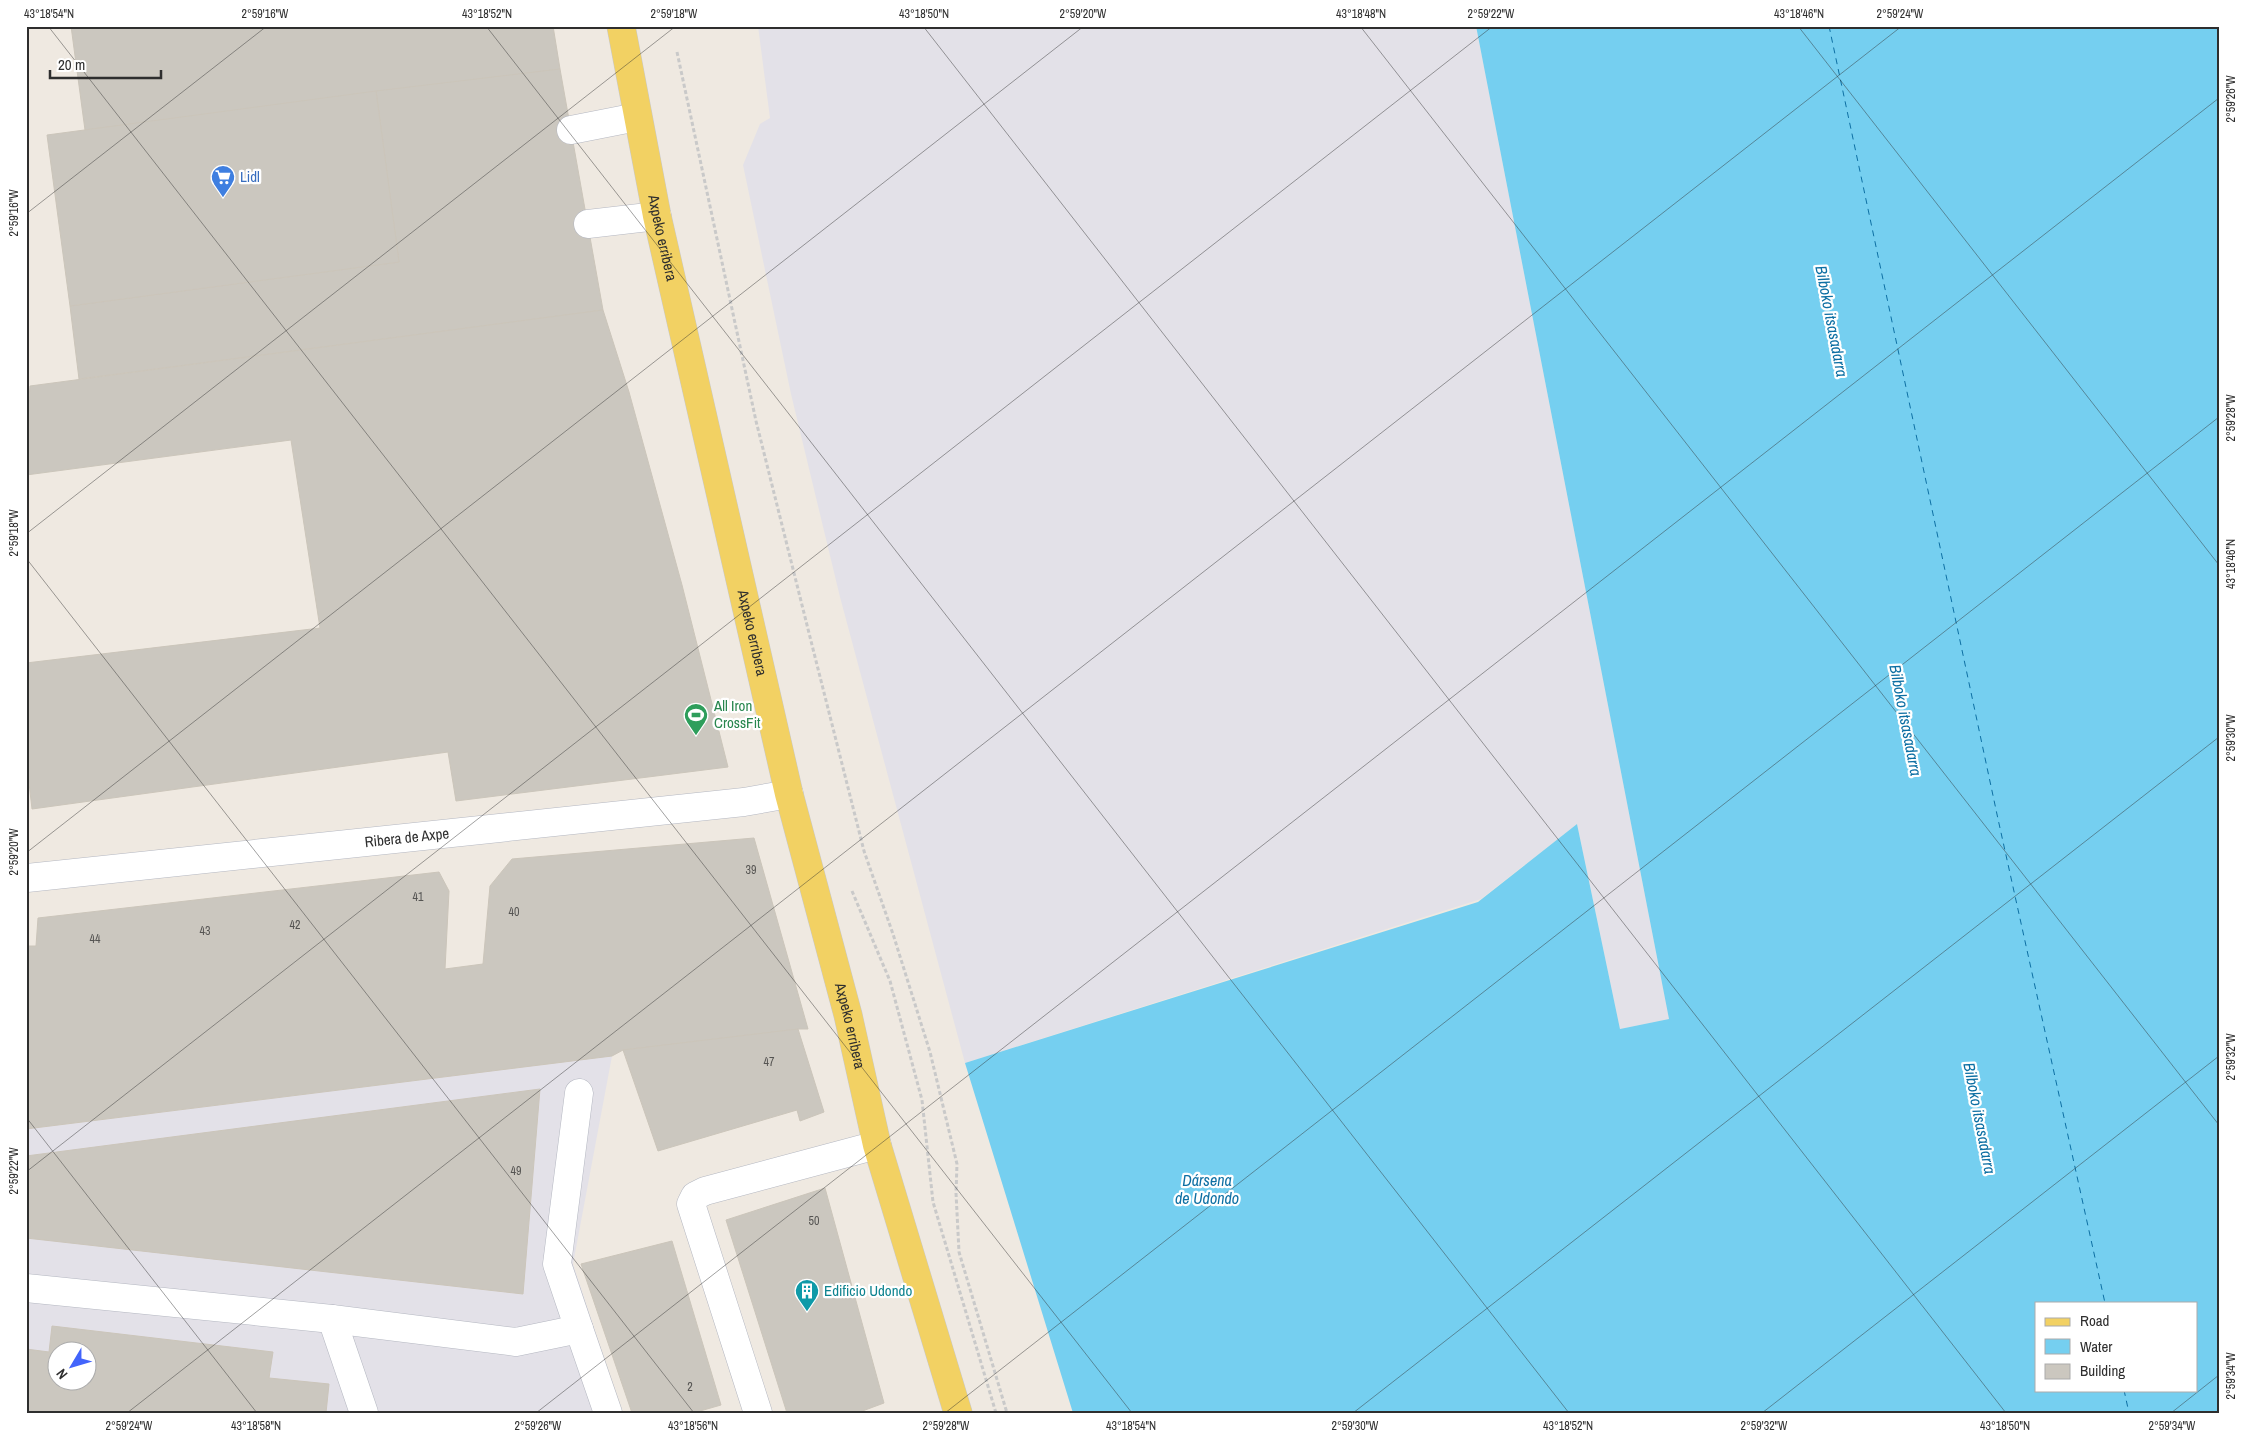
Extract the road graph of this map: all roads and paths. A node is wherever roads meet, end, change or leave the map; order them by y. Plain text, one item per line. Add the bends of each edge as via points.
1 (621, 26) edge
2 (677, 52) dead end
3 (637, 117) junction
4 (571, 130) dead end
5 (657, 216) junction
6 (588, 224) dead end
7 (789, 794) junction
8 (27, 878) edge
9 (850, 884) dead end
10 (579, 1093) dead end
11 (877, 1145) junction
12 (26, 1288) edge
13 (332, 1319) junction
14 (579, 1328) junction
15 (364, 1413) edge
16 (608, 1413) edge
17 (758, 1413) edge
18 (958, 1413) edge
19 (996, 1413) edge
20 (1007, 1413) edge

1 - 3 main road, Axpeko erribera
2 - 20 path via 754,411 823,692 864,852 930,1052 957,1164 959,1252
3 - 4 street
3 - 5 main road, Axpeko erribera
5 - 6 street
5 - 7 main road, Axpeko erribera
7 - 8 street, Ribera de Axpe via 744,802
7 - 11 main road, Axpeko erribera via 848,1014
9 - 19 path via 890,981 922,1100 933,1202
10 - 14 street via 557,1264
11 - 17 street via 705,1191 695,1196 691,1204
11 - 18 main road, Axpeko erribera
12 - 13 street
13 - 14 street via 516,1342
13 - 15 street
14 - 16 street

